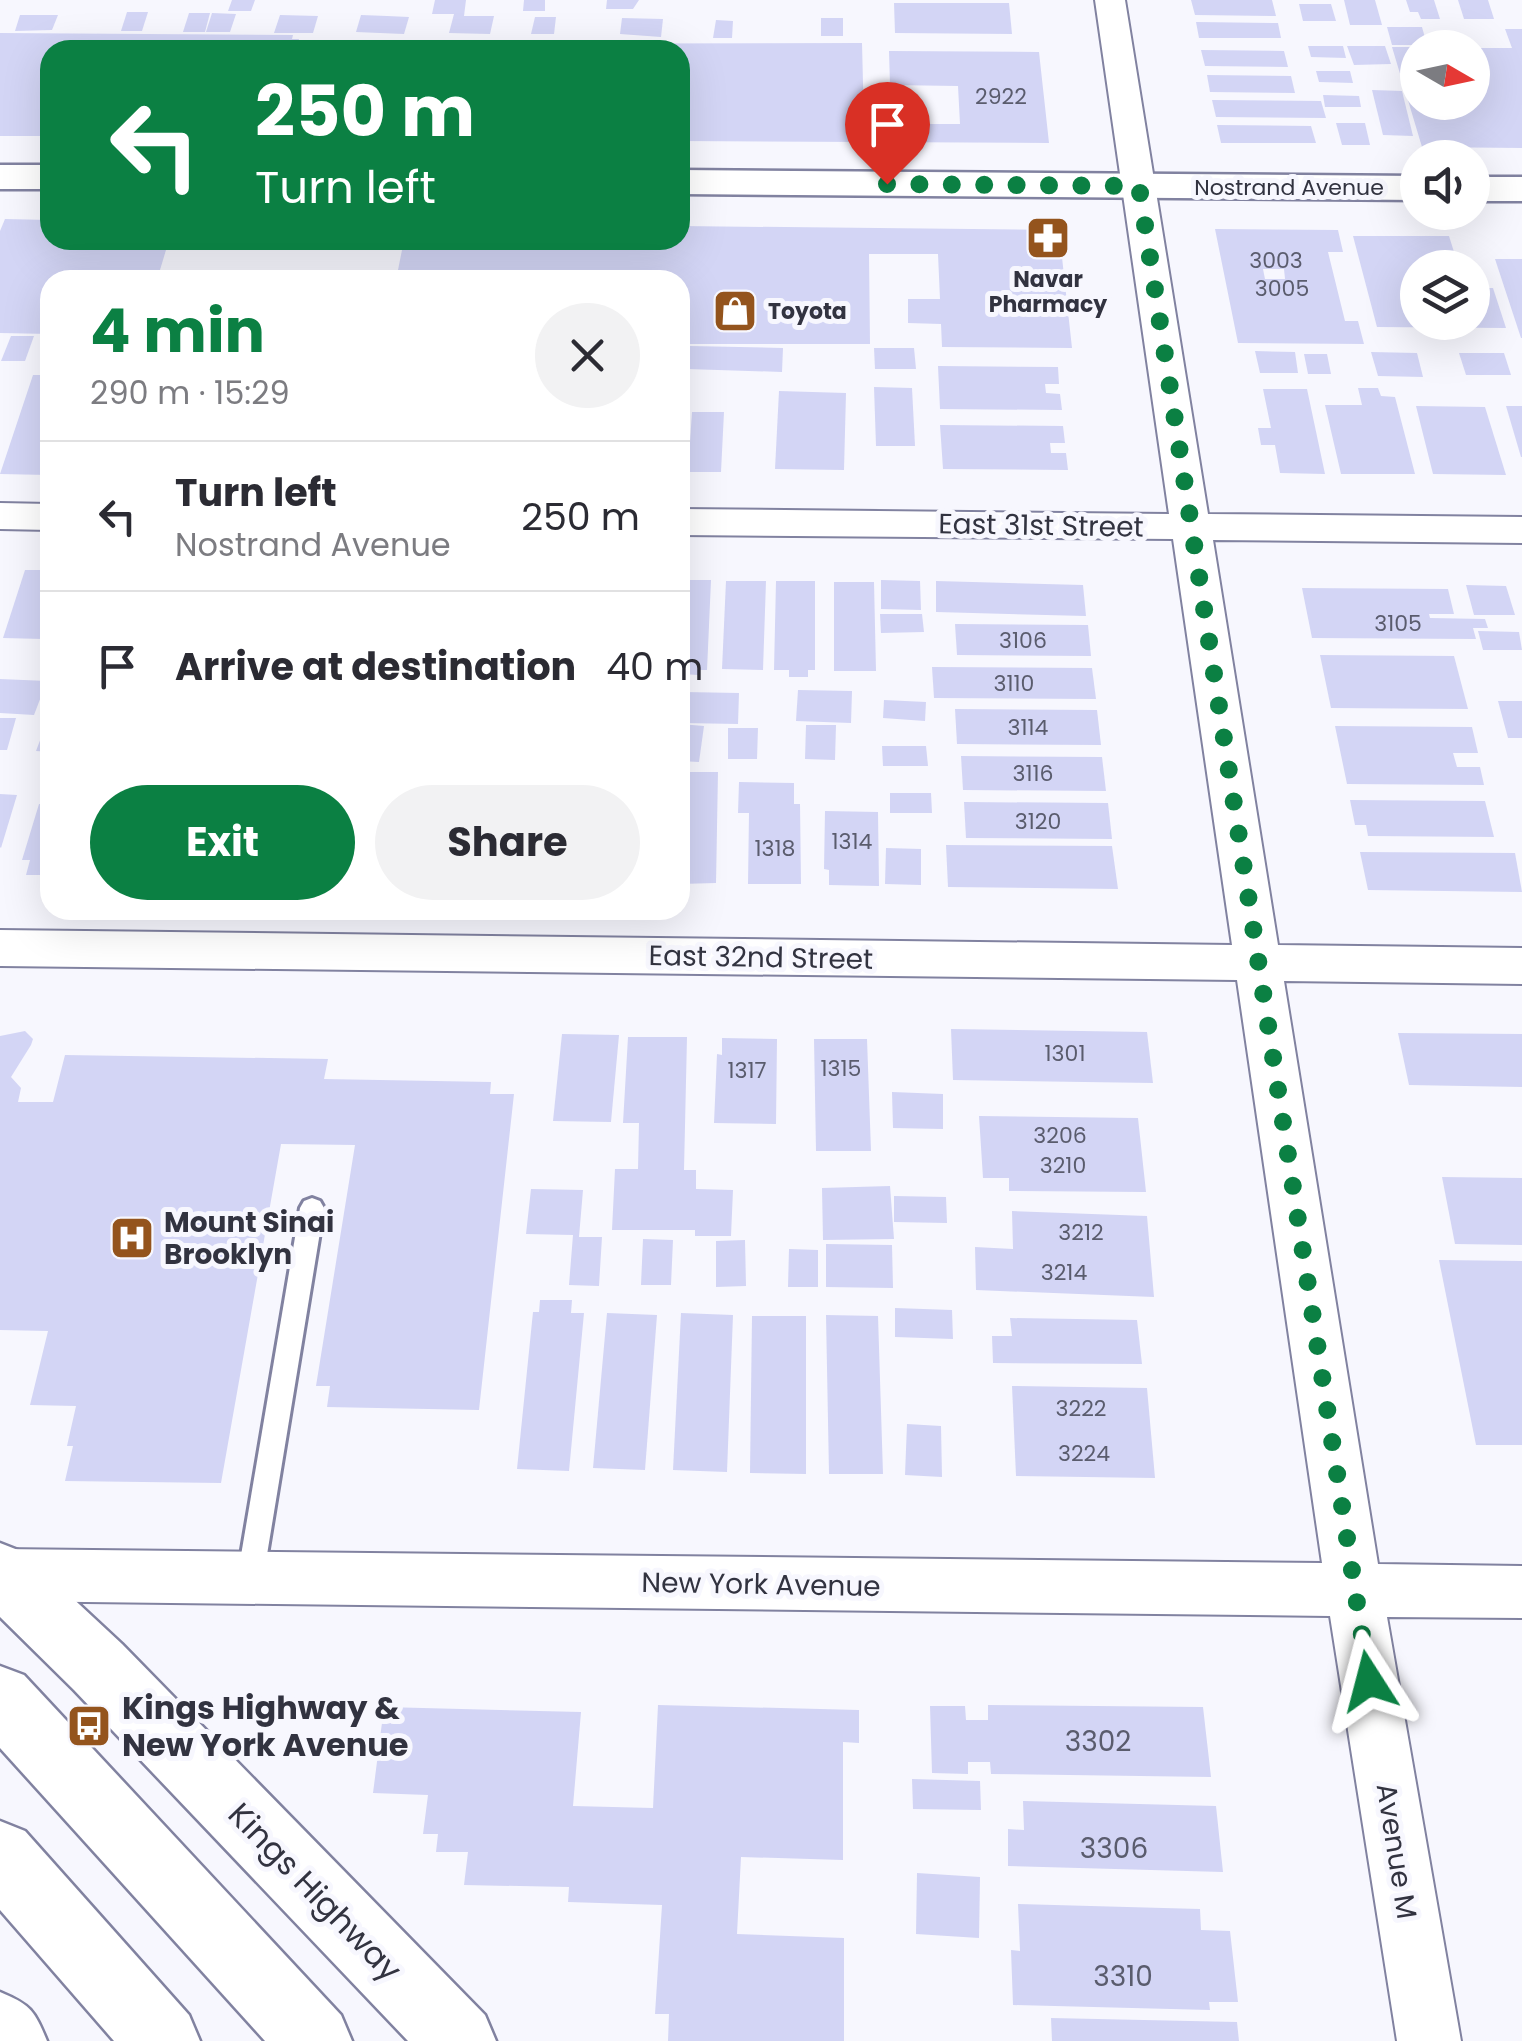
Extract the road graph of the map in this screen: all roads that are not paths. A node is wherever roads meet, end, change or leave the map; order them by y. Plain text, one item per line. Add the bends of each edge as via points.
1 (1110, 0) edge
2 (0, 177) edge
3 (40, 178) edge
4 (690, 182) edge
5 (1139, 186) junction
6 (1400, 188) edge
7 (1490, 189) edge
8 (1522, 189) edge
9 (0, 516) edge
10 (40, 517) edge
11 (690, 522) edge
12 (1192, 527) junction
13 (1522, 530) edge
14 (0, 948) edge
15 (1258, 963) junction
16 (1522, 966) edge
17 (312, 1208) dead end
18 (0, 1574) edge
19 (250, 1580) junction
20 (1354, 1590) junction
21 (1522, 1592) edge
22 (0, 1698) edge
23 (0, 1856) edge
24 (0, 2029) edge
25 (10, 2041) edge
26 (163, 2041) edge
27 (315, 2041) edge
28 (460, 2041) edge
29 (1429, 2041) edge

1 - 5 street, Avenue M
2 - 3 main road
4 - 5 main road, Nostrand Avenue
5 - 6 main road, Nostrand Avenue
5 - 12 street, Avenue M
7 - 8 main road
9 - 10 street
11 - 12 street, East 31st Street
12 - 13 street, East 31st Street
12 - 15 street, Avenue M
14 - 15 street, East 32nd Street
15 - 16 street, East 32nd Street
15 - 20 street, Avenue M
17 - 19 lane
18 - 19 street, New York Avenue
18 - 28 main road, Kings Highway
19 - 20 street, New York Avenue
20 - 21 street, New York Avenue
20 - 29 street, Avenue M
22 - 27 main road
23 - 26 main road
24 - 25 main road

